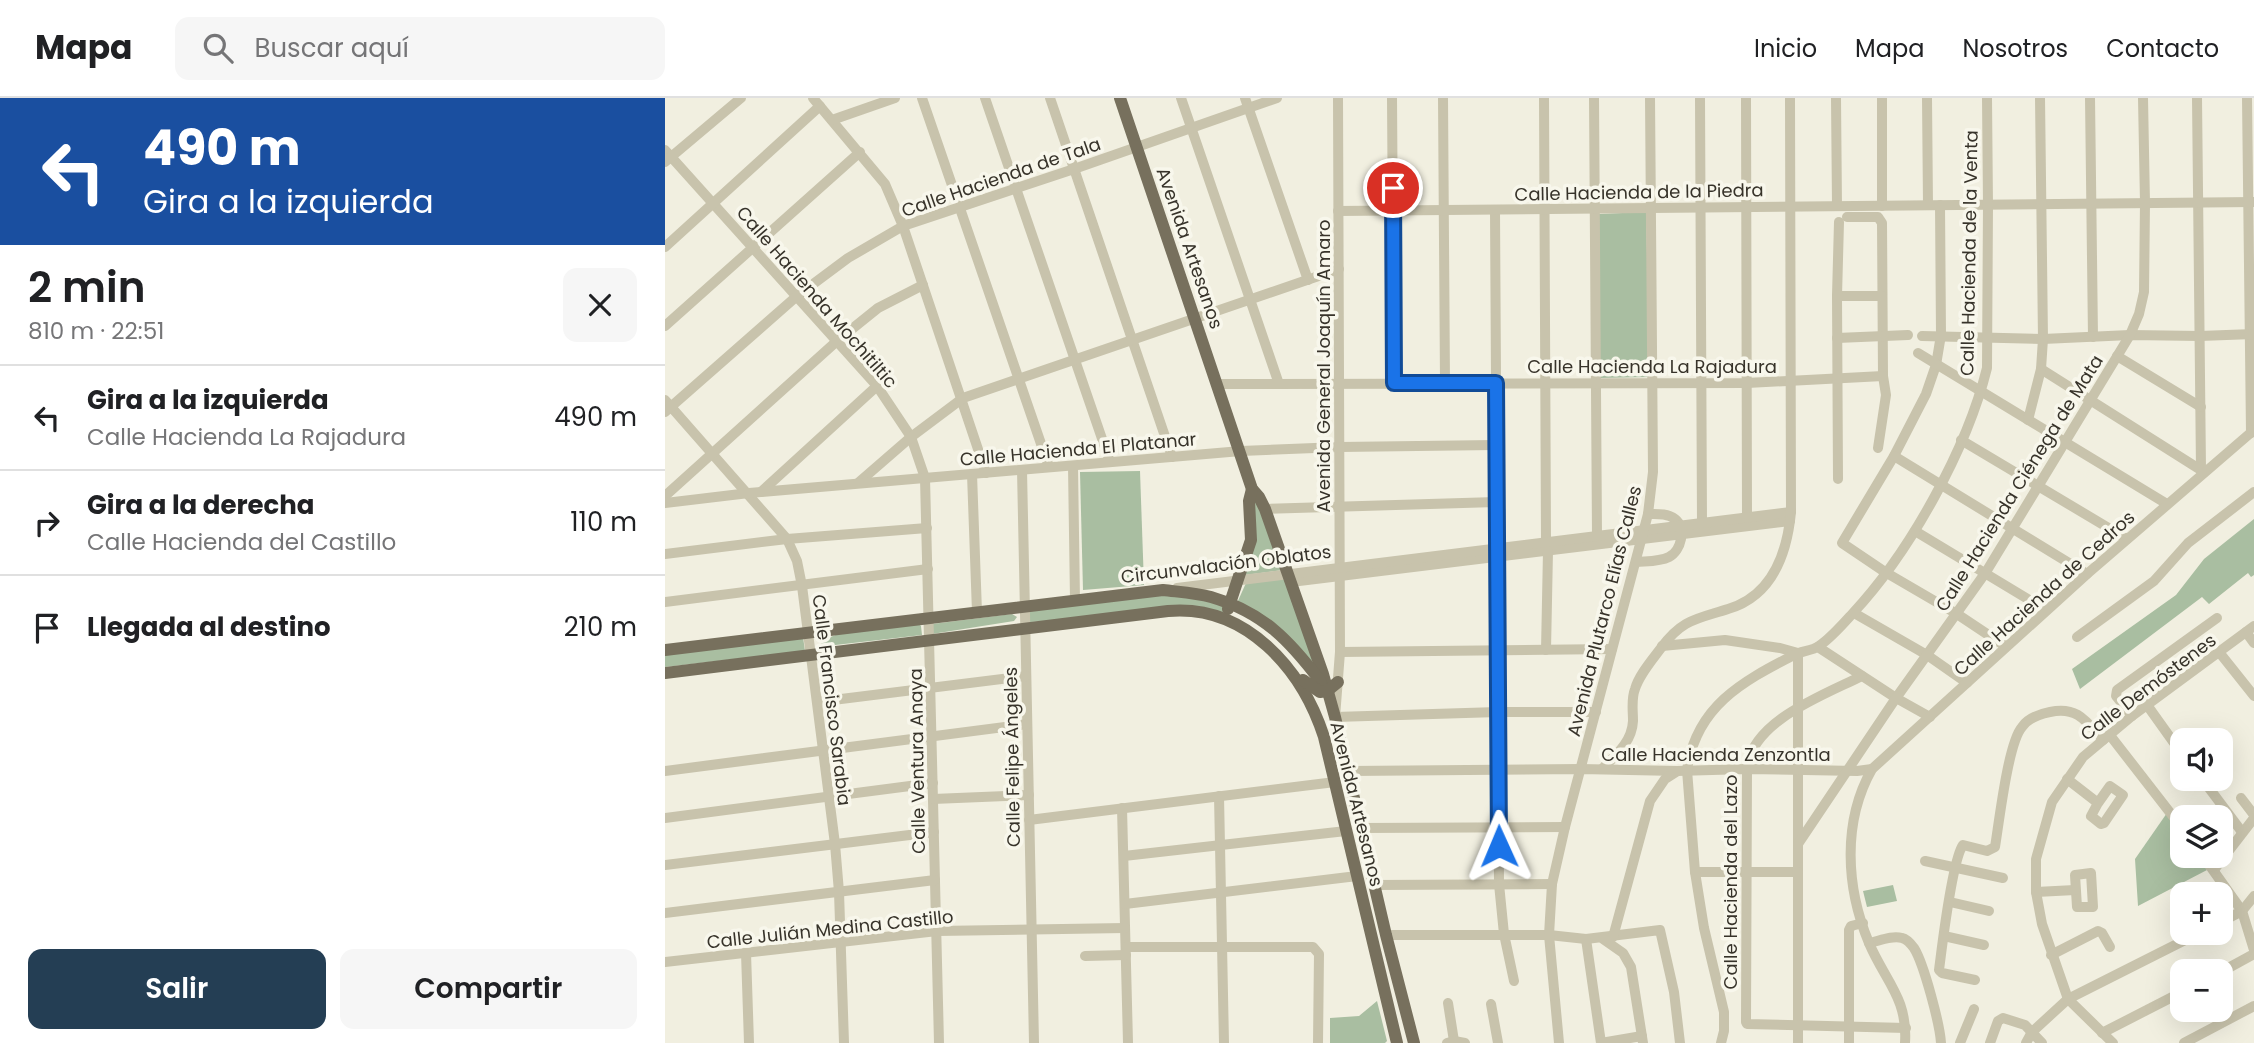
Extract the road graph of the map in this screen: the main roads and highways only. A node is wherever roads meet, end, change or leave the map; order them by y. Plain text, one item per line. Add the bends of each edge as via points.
1 (1120, 98) edge
2 (1252, 489) junction
3 (1230, 604) junction
4 (1224, 619) junction
5 (665, 650) edge
6 (1289, 669) junction
7 (665, 673) edge
8 (1338, 682) road end
9 (1327, 691) junction
10 (1335, 782) junction
11 (1354, 794) junction
12 (1358, 880) junction
13 (1386, 935) junction
14 (1397, 1043) edge
15 (1414, 1043) edge

1 - 2 main road, Avenida Artesanos
2 - 3 main road, Avenida Artesanos via 1251,540
2 - 9 main road, Avenida Artesanos via 1265,509
3 - 4 main road, Avenida Artesanos
3 - 5 main road, Circunvalación Oblatos via 1209,596 1163,590
3 - 9 main road via 1282,635
4 - 6 main road, Avenida Artesanos via 1271,647
4 - 7 main road via 1182,610
6 - 9 main road via 1317,692
6 - 10 main road, Avenida Artesanos via 1316,713
8 - 9 main road
9 - 11 main road, Avenida Artesanos
10 - 11 main road
10 - 12 main road, Avenida Artesanos
11 - 13 main road, Avenida Artesanos
12 - 13 main road via 1376,930
12 - 14 main road, Avenida Artesanos
13 - 15 main road, Avenida Artesanos

